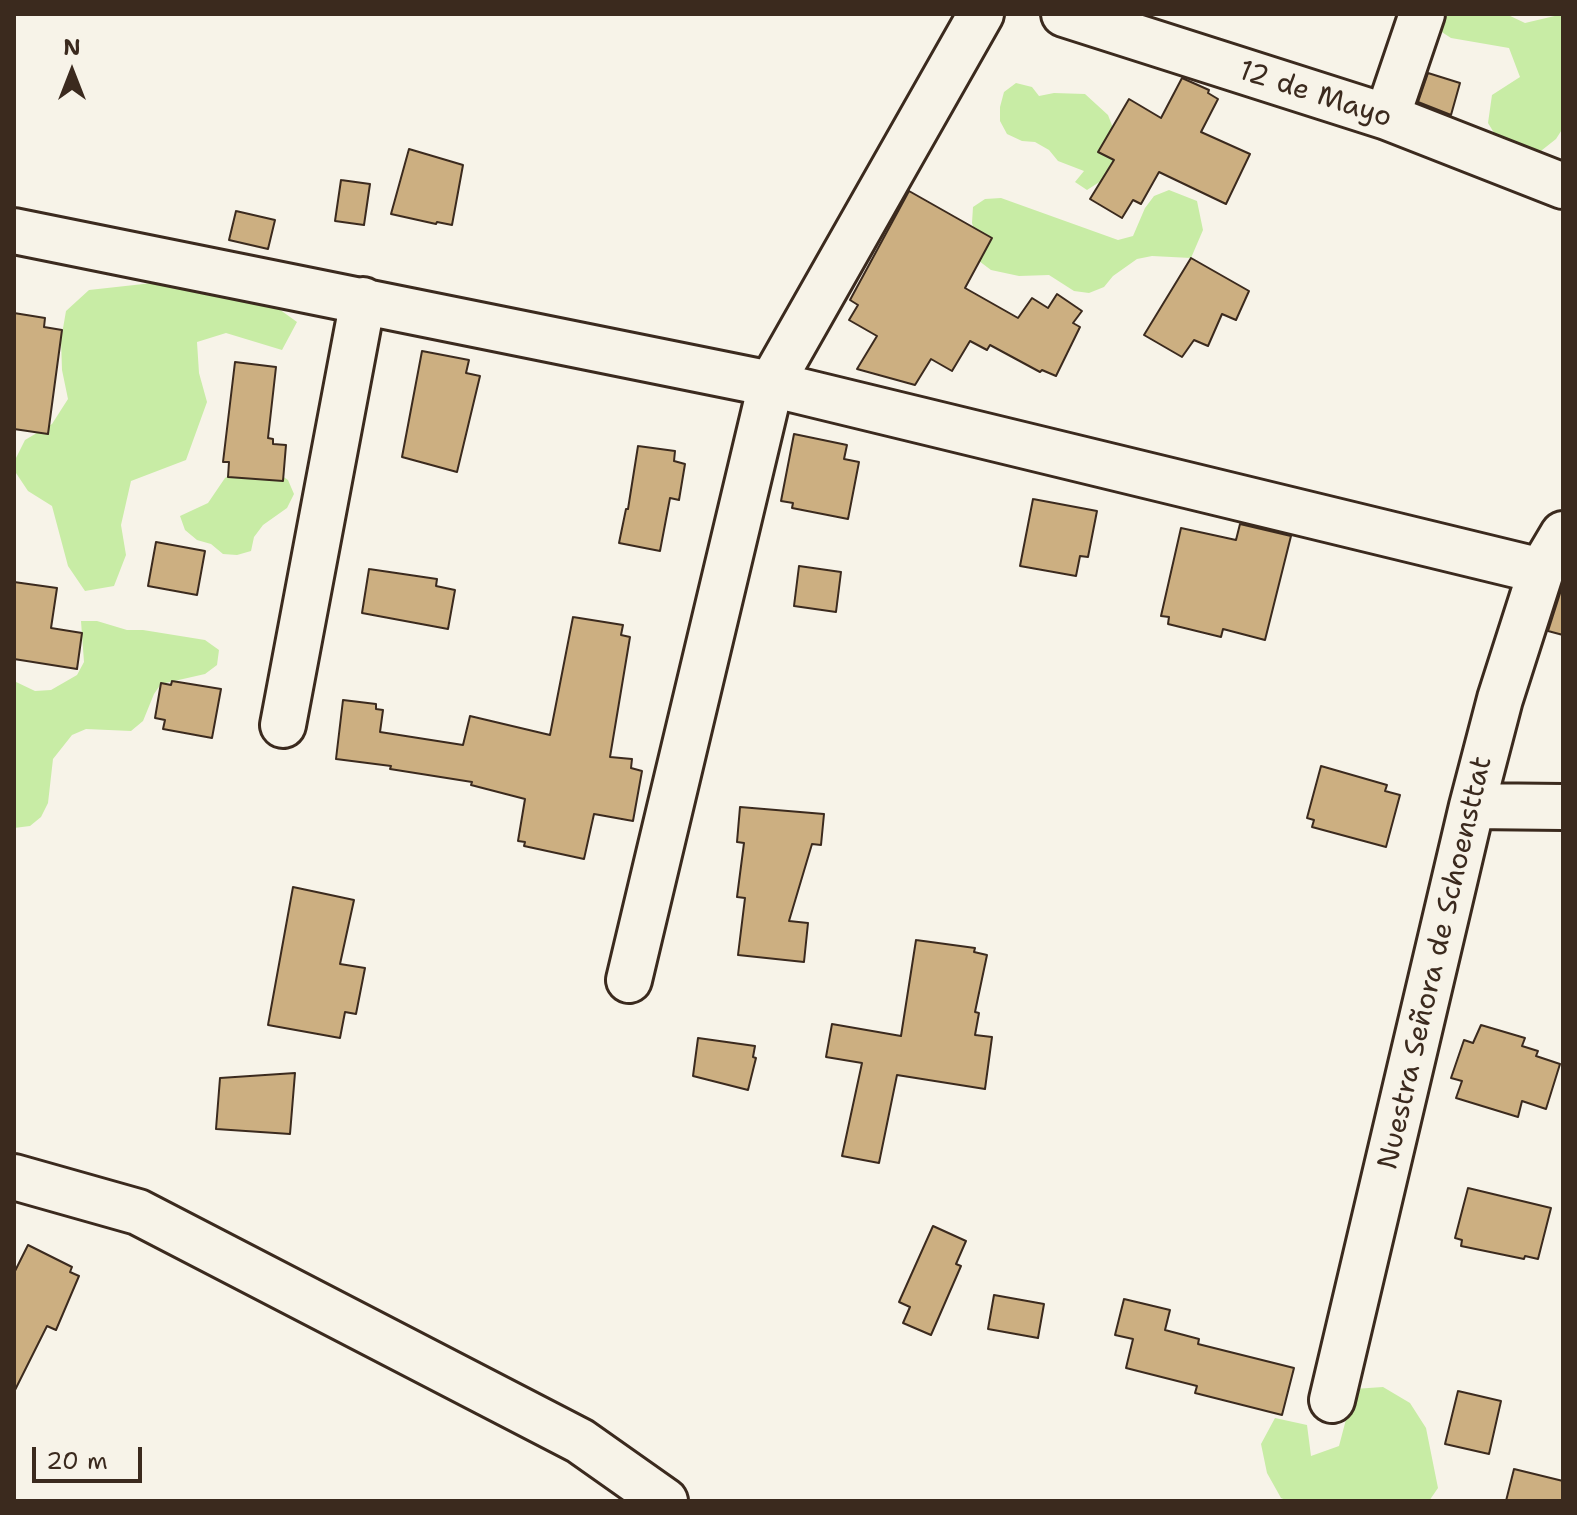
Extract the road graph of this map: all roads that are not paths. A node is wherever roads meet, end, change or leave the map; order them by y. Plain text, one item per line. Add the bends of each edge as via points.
1 (981, 14) edge
2 (1064, 14) edge
3 (1422, 14) edge
4 (1387, 117) junction
5 (1563, 186) edge
6 (14, 231) edge
7 (363, 300) junction
8 (771, 384) junction
9 (1563, 534) edge
10 (1541, 571) junction
11 (283, 725) dead end
12 (1472, 806) junction
13 (1563, 807) edge
14 (629, 980) dead end
15 (14, 1177) edge
16 (1332, 1400) dead end
17 (665, 1501) edge

1 - 8 street
2 - 4 street, 12 de Mayo
3 - 4 street
4 - 5 street, 12 de Mayo
6 - 7 street
7 - 8 street
7 - 11 street
8 - 10 street
8 - 14 street
9 - 10 street, Nuestra Señora de Schoensttat
10 - 12 street, Nuestra Señora de Schoensttat
12 - 13 street
12 - 16 street, Nuestra Señora de Schoensttat
15 - 17 street via 138,1212 580,1441

